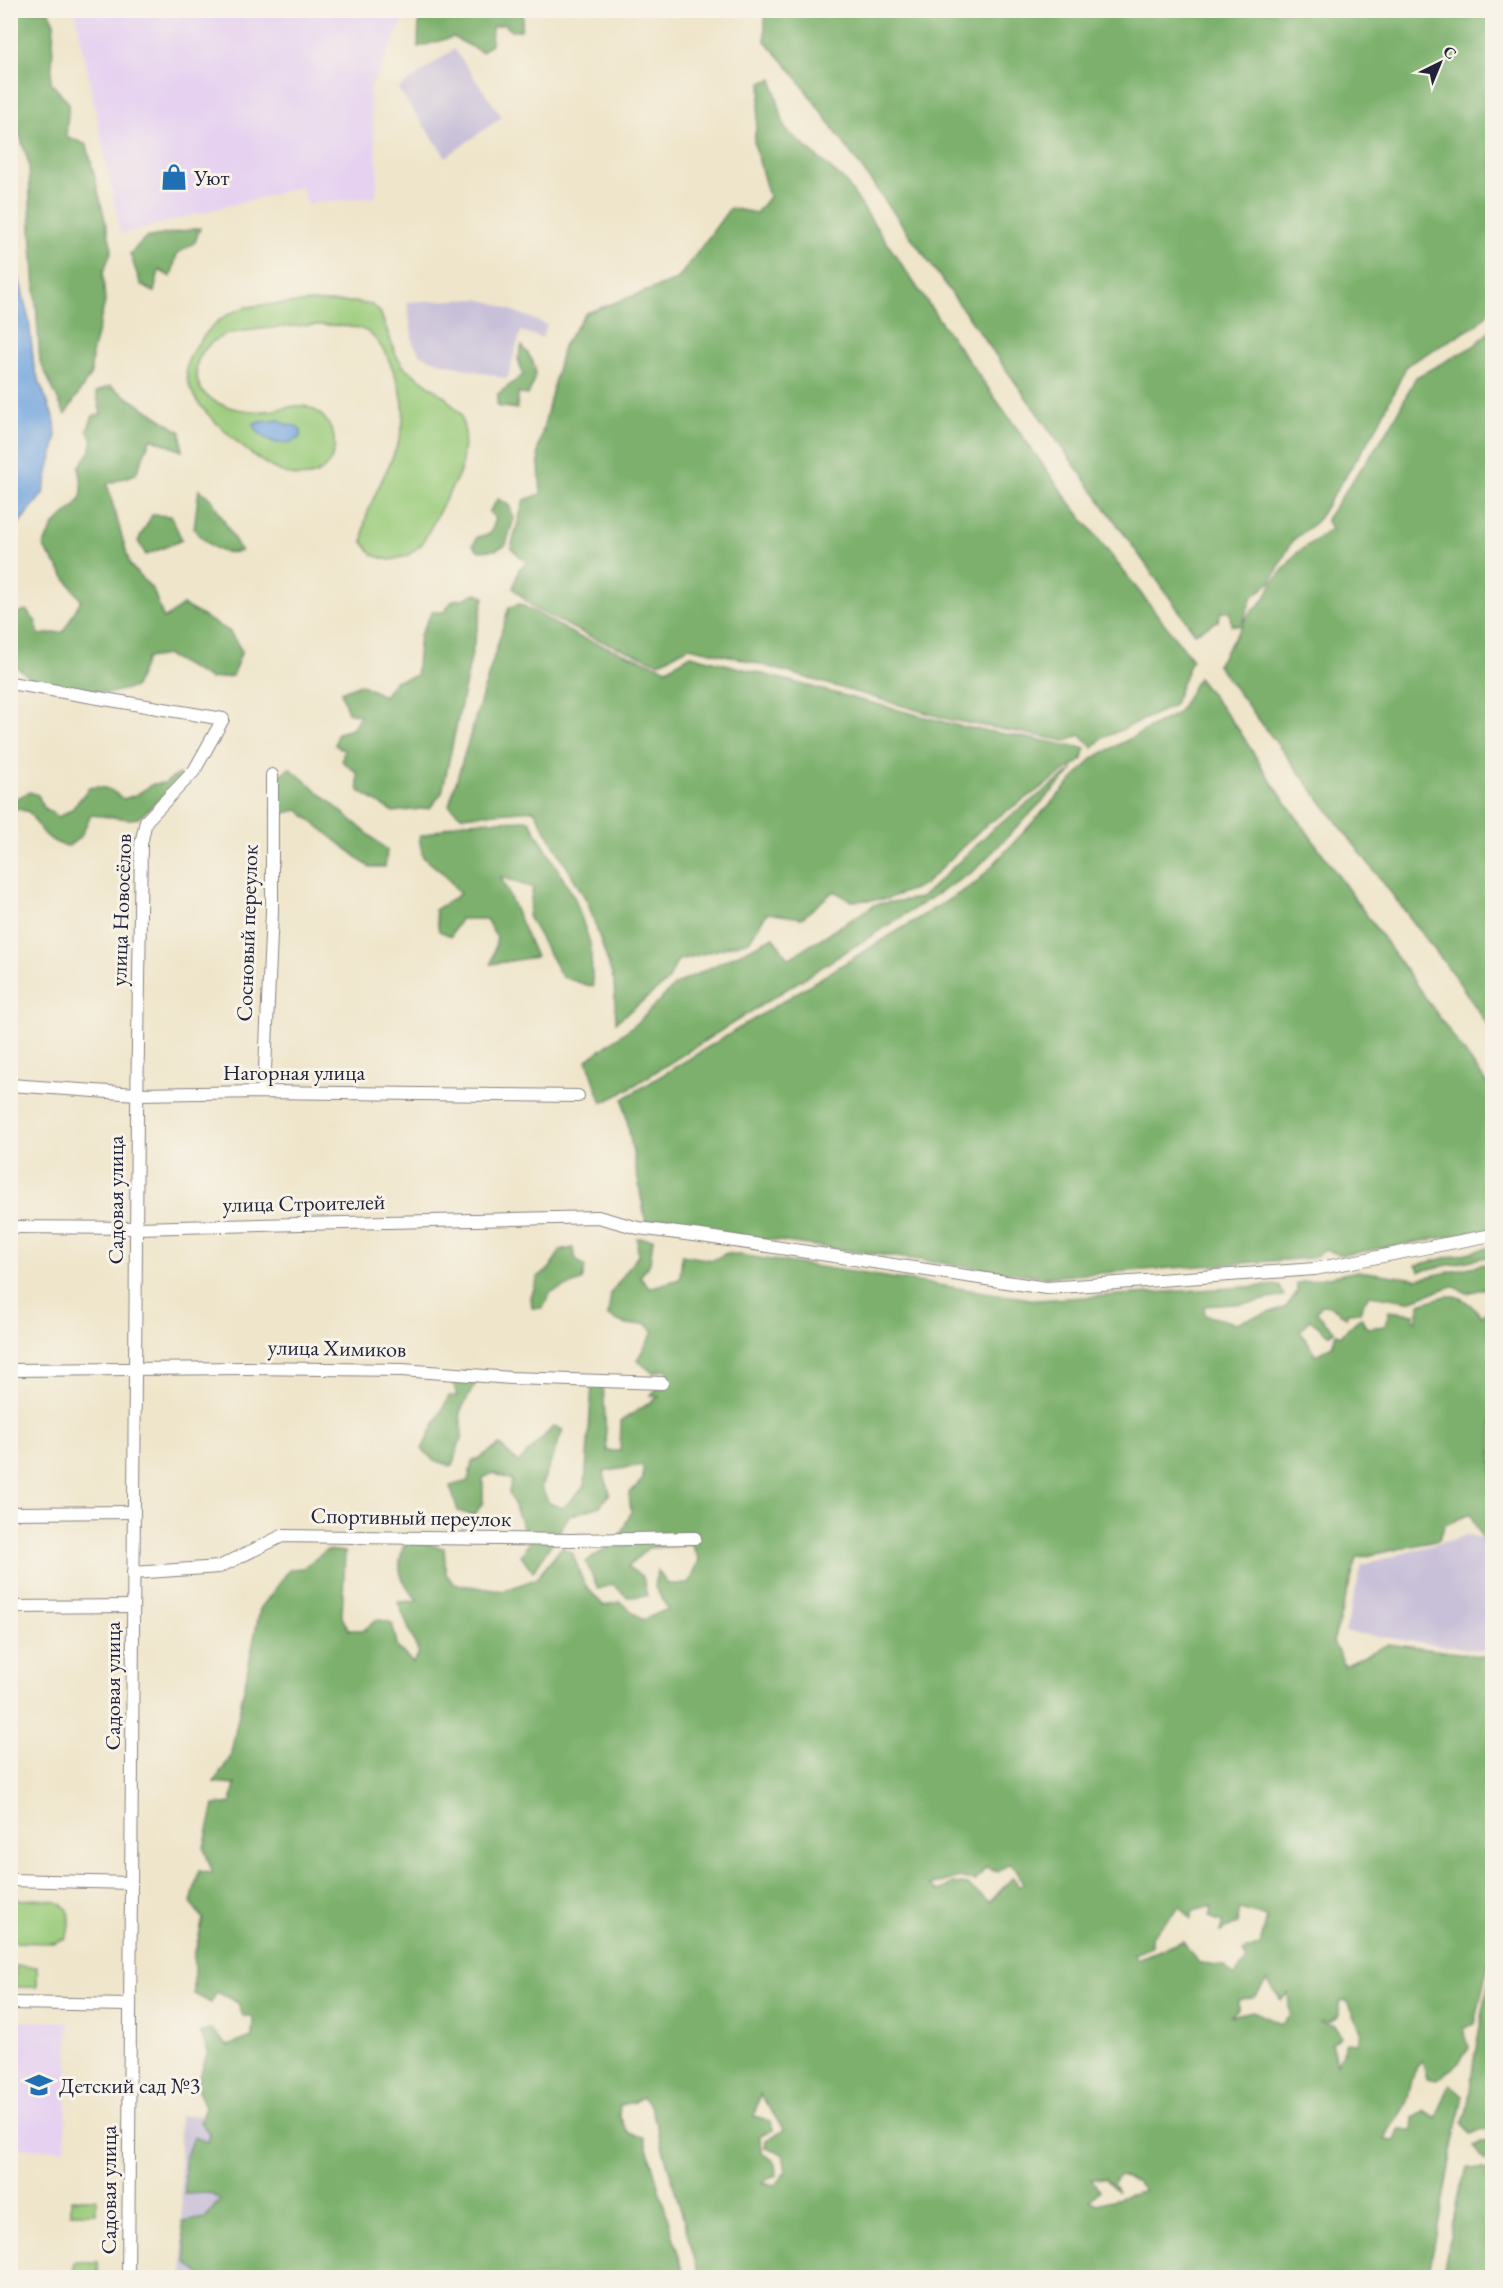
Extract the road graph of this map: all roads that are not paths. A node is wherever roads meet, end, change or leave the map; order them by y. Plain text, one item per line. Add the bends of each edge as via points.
1 (10, 684) edge
2 (272, 775) dead end
3 (10, 1085) edge
4 (264, 1092) junction
5 (137, 1094) junction
6 (578, 1096) dead end
7 (10, 1227) edge
8 (136, 1228) junction
9 (1492, 1235) edge
10 (135, 1369) junction
11 (10, 1370) edge
12 (662, 1383) dead end
13 (134, 1512) junction
14 (10, 1513) edge
15 (695, 1538) dead end
16 (133, 1573) junction
17 (133, 1606) junction
18 (10, 1607) edge
19 (10, 1881) edge
20 (131, 1883) junction
21 (10, 2003) edge
22 (130, 2005) junction
23 (128, 2277) edge

1 - 5 street, улица Новосёлов via 223,719 194,771 146,821 141,844
2 - 4 street, Сосновый переулок via 272,912
3 - 5 street, Нагорная улица
4 - 5 street, Нагорная улица
4 - 6 street, Нагорная улица
5 - 8 street, Садовая улица
7 - 8 street, улица Строителей
8 - 9 street, улица Строителей via 598,1216 638,1228 1046,1288 1315,1269
8 - 10 street, Садовая улица
10 - 11 street, улица Химиков
10 - 12 street, улица Химиков via 402,1370
10 - 13 street, Садовая улица
13 - 14 street
13 - 16 street, Садовая улица
15 - 16 street, Спортивный переулок via 282,1536 219,1567
16 - 17 street, Садовая улица
17 - 18 street
17 - 20 street, Садовая улица
19 - 20 street
20 - 22 street, Садовая улица
21 - 22 street
22 - 23 street, Садовая улица

